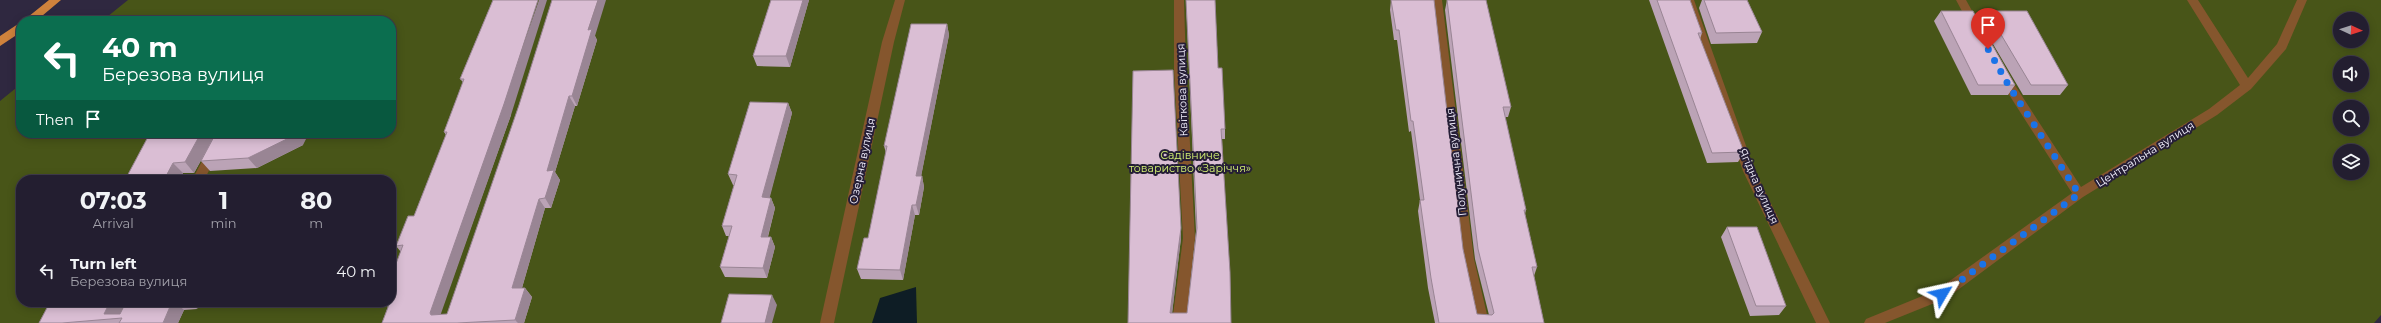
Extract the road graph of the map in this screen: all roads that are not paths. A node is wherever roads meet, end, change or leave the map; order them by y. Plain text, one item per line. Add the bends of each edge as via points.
1 (56, 0) edge
2 (900, 0) edge
3 (1179, 0) edge
4 (1437, 0) edge
5 (1689, 0) edge
6 (1961, 0) edge
7 (2192, 0) edge
8 (2302, 0) edge
9 (35, 16) edge
10 (16, 30) edge
11 (1980, 33) edge
12 (0, 42) edge
13 (1998, 66) edge
14 (2247, 86) junction
15 (219, 138) edge
16 (201, 175) edge
17 (2079, 194) junction
18 (827, 323) edge
19 (1179, 323) edge
20 (1482, 323) edge
21 (1823, 323) edge
22 (1871, 323) edge

1 - 9 main road
2 - 18 street, Озерна вулиця via 888,42
3 - 19 street, Квіткова вулиця via 1189,238
4 - 20 street, Полунична вулиця via 1468,259
5 - 21 street, Ягідна вулиця via 1749,171
6 - 11 street
7 - 14 street
8 - 14 street, Центральна вулиця via 2282,46
10 - 12 main road
13 - 17 street
14 - 17 street, Центральна вулиця via 2212,112
15 - 16 street
17 - 22 street, Центральна вулиця via 1942,294

